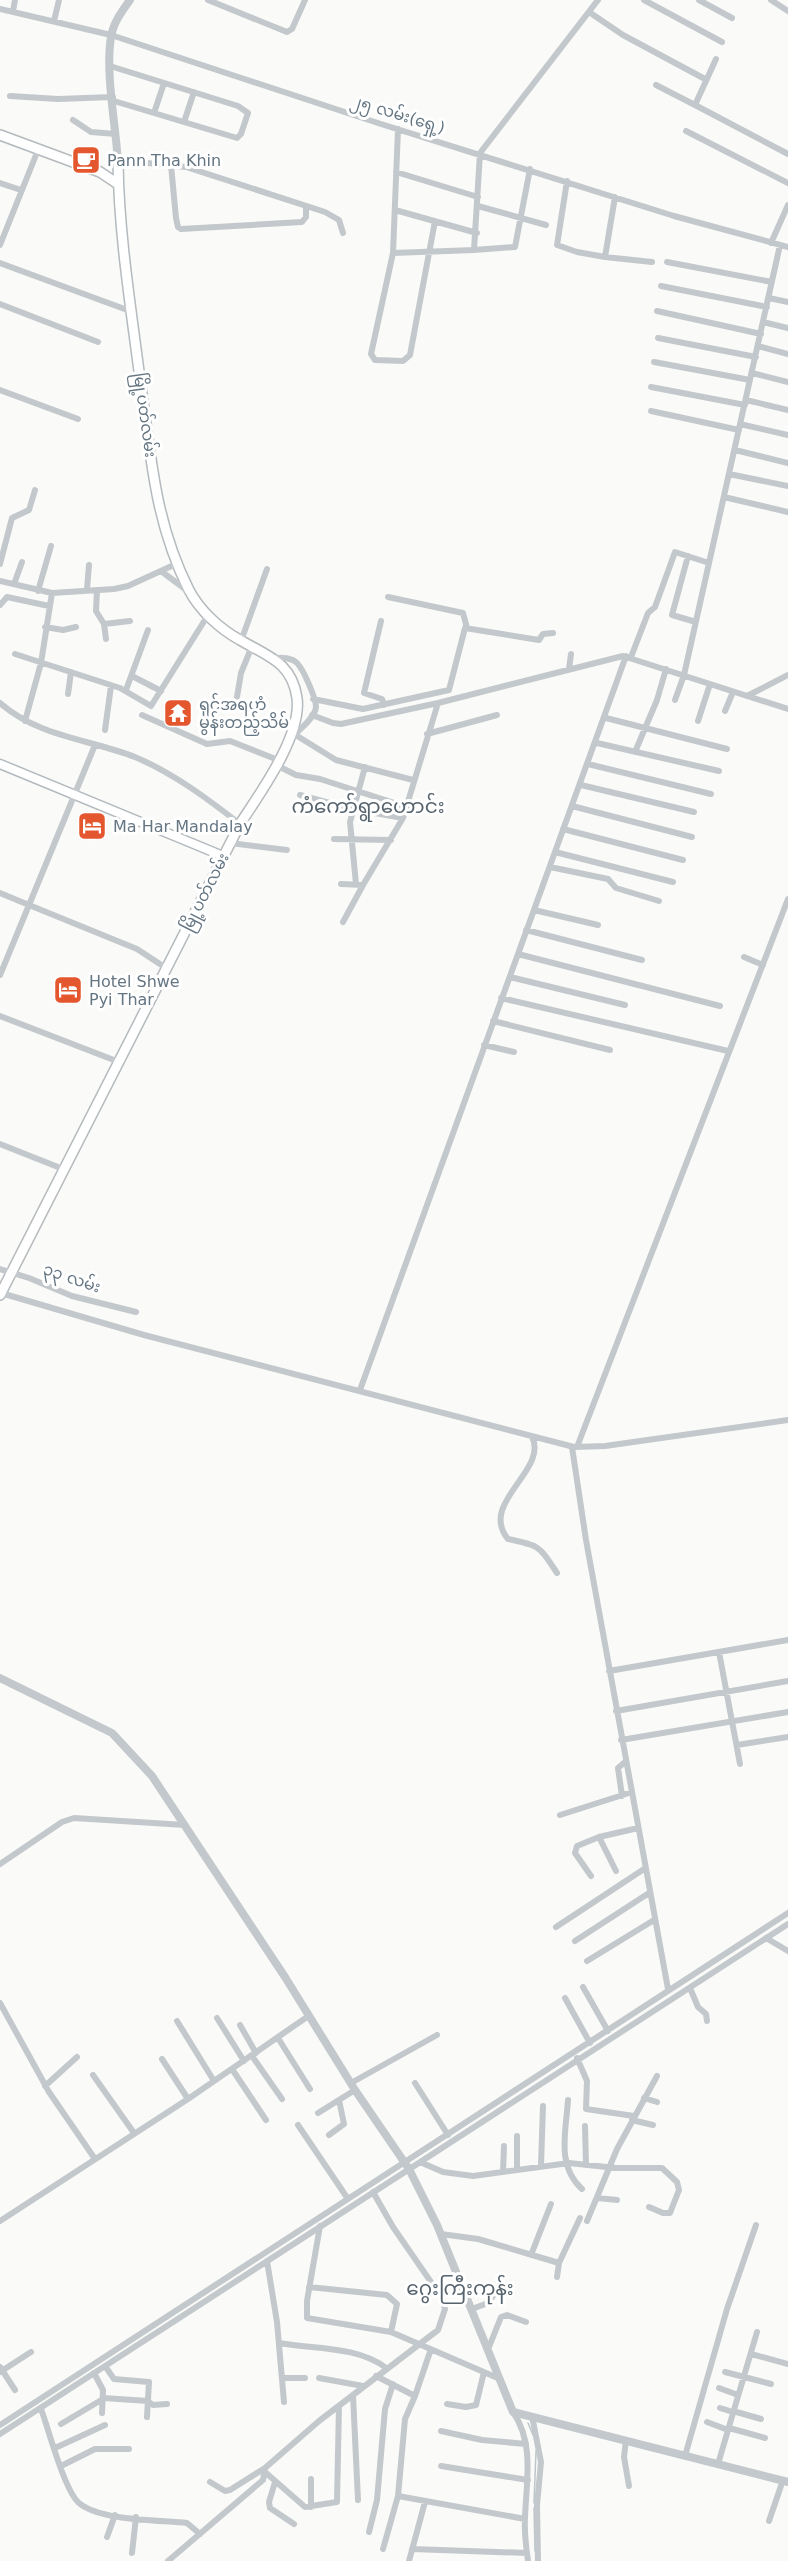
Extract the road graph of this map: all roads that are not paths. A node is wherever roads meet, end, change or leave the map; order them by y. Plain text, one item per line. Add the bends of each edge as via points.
1 (15, 0) edge
2 (59, 0) edge
3 (130, 0) edge
4 (208, 0) edge
5 (304, 0) edge
6 (598, 0) edge
7 (644, 0) edge
8 (699, 0) edge
9 (771, 0) edge
10 (0, 9) edge
11 (14, 11) junction
12 (788, 11) edge
13 (589, 12) junction
14 (732, 18) dead end
15 (54, 21) junction
16 (111, 35) junction
17 (722, 42) dead end
18 (716, 59) dead end
19 (110, 66) junction
20 (705, 79) junction
21 (164, 82) junction
22 (656, 85) dead end
23 (194, 92) junction
24 (10, 96) dead end
25 (113, 99) junction
26 (695, 105) junction
27 (154, 113) junction
28 (73, 120) dead end
29 (184, 123) junction
30 (398, 129) junction
31 (686, 131) dead end
32 (116, 134) junction
33 (0, 135) edge
34 (38, 150) junction
35 (480, 153) junction
36 (788, 154) edge
37 (118, 162) junction
38 (171, 165) junction
39 (530, 170) junction
40 (100, 172) junction
41 (396, 172) junction
42 (567, 181) junction
43 (0, 183) edge
44 (788, 183) edge
45 (118, 184) junction
46 (21, 190) junction
47 (478, 197) junction
48 (615, 197) junction
49 (788, 205) edge
50 (306, 206) junction
51 (478, 206) junction
52 (395, 210) junction
53 (520, 218) junction
54 (435, 221) junction
55 (0, 222) edge
56 (8, 225) junction
57 (546, 225) dead end
58 (343, 233) dead end
59 (477, 233) junction
60 (771, 243) junction
61 (0, 245) edge
62 (780, 245) junction
63 (788, 247) edge
64 (474, 250) junction
65 (430, 252) junction
66 (393, 253) junction
67 (605, 256) junction
68 (652, 262) dead end
69 (667, 262) dead end
70 (0, 263) edge
71 (772, 282) junction
72 (661, 286) dead end
73 (769, 298) junction
74 (788, 302) edge
75 (0, 304) edge
76 (767, 307) junction
77 (130, 311) junction
78 (657, 311) dead end
79 (763, 322) junction
80 (788, 328) edge
81 (761, 334) junction
82 (658, 338) dead end
83 (98, 342) dead end
84 (758, 346) junction
85 (788, 354) edge
86 (756, 357) junction
87 (654, 362) dead end
88 (751, 376) junction
89 (788, 382) edge
90 (651, 387) dead end
91 (0, 390) edge
92 (745, 403) junction
93 (788, 410) edge
94 (651, 411) dead end
95 (78, 419) dead end
96 (740, 427) junction
97 (788, 435) edge
98 (735, 450) junction
99 (788, 463) edge
100 (729, 474) junction
101 (788, 486) edge
102 (35, 490) dead end
103 (724, 497) junction
104 (788, 512) edge
105 (51, 546) dead end
106 (688, 556) junction
107 (22, 562) dead end
108 (709, 563) junction
109 (0, 564) edge
110 (176, 564) junction
111 (89, 565) dead end
112 (267, 569) dead end
113 (161, 571) junction
114 (0, 581) edge
115 (14, 584) junction
116 (87, 589) junction
117 (98, 590) junction
118 (38, 591) junction
119 (51, 593) junction
120 (191, 593) junction
121 (388, 597) dead end
122 (0, 604) edge
123 (49, 606) junction
124 (208, 615) junction
125 (130, 621) dead end
126 (381, 621) dead end
127 (696, 622) junction
128 (104, 624) junction
129 (45, 627) junction
130 (76, 627) dead end
131 (467, 628) junction
132 (148, 630) dead end
133 (553, 633) dead end
134 (106, 639) dead end
135 (241, 641) junction
136 (252, 646) junction
137 (15, 654) dead end
138 (571, 654) dead end
139 (629, 657) junction
140 (275, 658) junction
141 (41, 663) junction
142 (569, 669) junction
143 (666, 669) junction
144 (71, 672) junction
145 (684, 675) junction
146 (788, 675) edge
147 (132, 676) junction
148 (710, 684) junction
149 (111, 686) junction
150 (126, 690) junction
151 (161, 691) junction
152 (732, 692) junction
153 (68, 694) dead end
154 (747, 696) junction
155 (237, 697) dead end
156 (313, 699) junction
157 (675, 700) dead end
158 (0, 703) edge
159 (438, 703) junction
160 (384, 705) junction
161 (788, 709) edge
162 (725, 711) dead end
163 (142, 715) dead end
164 (312, 715) junction
165 (497, 715) dead end
166 (606, 718) junction
167 (25, 721) junction
168 (698, 721) dead end
169 (645, 729) junction
170 (105, 730) dead end
171 (427, 734) junction
172 (291, 738) junction
173 (597, 743) junction
174 (95, 745) junction
175 (727, 749) dead end
176 (635, 752) junction
177 (277, 762) junction
178 (0, 764) edge
179 (588, 764) junction
180 (365, 767) junction
181 (719, 771) dead end
182 (413, 780) junction
183 (581, 785) junction
184 (358, 791) junction
185 (73, 795) junction
186 (300, 795) dead end
187 (711, 795) dead end
188 (572, 806) junction
189 (407, 807) junction
190 (351, 809) junction
191 (694, 812) dead end
192 (403, 819) junction
193 (240, 824) junction
194 (563, 829) junction
195 (692, 837) dead end
196 (334, 839) dead end
197 (350, 840) junction
198 (391, 840) junction
199 (230, 843) junction
200 (287, 850) dead end
201 (555, 852) junction
202 (224, 856) junction
203 (683, 860) dead end
204 (550, 867) junction
205 (672, 882) dead end
206 (341, 884) dead end
207 (359, 884) junction
208 (0, 892) edge
209 (788, 899) edge
210 (659, 901) dead end
211 (29, 905) junction
212 (534, 909) junction
213 (343, 922) dead end
214 (598, 925) dead end
215 (526, 930) junction
216 (518, 954) junction
217 (744, 957) dead end
218 (642, 960) dead end
219 (763, 965) junction
220 (166, 968) junction
221 (0, 975) edge
222 (510, 976) junction
223 (501, 998) junction
224 (625, 1005) dead end
225 (720, 1006) dead end
226 (0, 1016) edge
227 (493, 1021) junction
228 (484, 1045) junction
229 (610, 1050) dead end
230 (728, 1051) junction
231 (514, 1052) dead end
232 (119, 1062) junction
233 (0, 1144) edge
234 (63, 1169) junction
235 (0, 1269) edge
236 (10, 1273) junction
237 (1, 1294) edge
238 (136, 1312) dead end
239 (360, 1390) junction
240 (788, 1420) edge
241 (532, 1437) junction
242 (574, 1447) junction
243 (557, 1574) dead end
244 (788, 1640) edge
245 (719, 1652) junction
246 (609, 1671) junction
247 (0, 1678) edge
248 (788, 1681) edge
249 (726, 1692) junction
250 (616, 1711) junction
251 (788, 1712) edge
252 (732, 1722) junction
253 (788, 1737) edge
254 (621, 1740) junction
255 (736, 1745) junction
256 (626, 1762) junction
257 (740, 1764) dead end
258 (632, 1792) junction
259 (622, 1797) junction
260 (560, 1815) dead end
261 (185, 1825) junction
262 (638, 1828) junction
263 (599, 1837) junction
264 (0, 1864) edge
265 (644, 1869) junction
266 (616, 1871) dead end
267 (591, 1876) dead end
268 (649, 1893) junction
269 (788, 1913) edge
270 (654, 1920) junction
271 (788, 1924) edge
272 (555, 1927) dead end
273 (766, 1938) junction
274 (575, 1941) dead end
275 (788, 1951) edge
276 (587, 1961) dead end
277 (583, 1987) dead end
278 (690, 1988) junction
279 (668, 1989) junction
280 (565, 1998) dead end
281 (0, 2003) edge
282 (307, 2017) junction
283 (217, 2018) dead end
284 (177, 2021) dead end
285 (707, 2021) dead end
286 (240, 2025) dead end
287 (608, 2031) junction
288 (436, 2035) dead end
289 (278, 2037) junction
290 (590, 2043) junction
291 (254, 2054) junction
292 (77, 2057) dead end
293 (577, 2058) junction
294 (162, 2059) dead end
295 (244, 2061) junction
296 (557, 2068) junction
297 (232, 2069) junction
298 (93, 2075) dead end
299 (657, 2076) dead end
300 (214, 2081) junction
301 (415, 2083) dead end
302 (45, 2086) junction
303 (353, 2087) junction
304 (310, 2089) dead end
305 (644, 2098) junction
306 (188, 2099) junction
307 (282, 2099) dead end
308 (339, 2100) junction
309 (568, 2100) dead end
310 (657, 2102) dead end
311 (543, 2106) dead end
312 (318, 2114) dead end
313 (633, 2118) junction
314 (266, 2120) dead end
315 (298, 2125) dead end
316 (653, 2125) dead end
317 (585, 2126) dead end
318 (134, 2133) junction
319 (328, 2135) dead end
320 (448, 2135) junction
321 (517, 2136) dead end
322 (504, 2146) dead end
323 (95, 2159) junction
324 (420, 2162) junction
325 (565, 2164) junction
326 (586, 2164) junction
327 (541, 2165) junction
328 (407, 2166) junction
329 (610, 2168) junction
330 (517, 2170) junction
331 (503, 2172) junction
332 (582, 2189) dead end
333 (374, 2192) junction
334 (598, 2198) junction
335 (348, 2199) junction
336 (617, 2200) dead end
337 (551, 2204) dead end
338 (649, 2207) dead end
339 (580, 2218) dead end
340 (0, 2221) edge
341 (587, 2221) dead end
342 (320, 2226) junction
343 (756, 2226) dead end
344 (441, 2235) junction
345 (291, 2241) junction
346 (531, 2255) junction
347 (267, 2261) junction
348 (559, 2264) junction
349 (557, 2277) dead end
350 (309, 2287) junction
351 (493, 2296) dead end
352 (472, 2309) junction
353 (526, 2322) dead end
354 (391, 2332) junction
355 (757, 2332) dead end
356 (279, 2343) junction
357 (419, 2344) junction
358 (489, 2347) junction
359 (431, 2349) junction
360 (30, 2352) dead end
361 (751, 2354) junction
362 (788, 2364) edge
363 (105, 2366) junction
364 (386, 2368) junction
365 (1, 2370) edge
366 (484, 2372) junction
367 (725, 2372) dead end
368 (94, 2373) junction
369 (376, 2376) junction
370 (283, 2378) junction
371 (305, 2378) dead end
372 (319, 2378) dead end
373 (744, 2378) junction
374 (500, 2379) junction
375 (393, 2384) junction
376 (771, 2384) dead end
377 (363, 2386) junction
378 (719, 2388) dead end
379 (15, 2390) dead end
380 (353, 2395) junction
381 (738, 2395) junction
382 (415, 2396) junction
383 (103, 2398) junction
384 (148, 2401) junction
385 (284, 2402) dead end
386 (41, 2404) junction
387 (167, 2404) dead end
388 (447, 2404) dead end
389 (339, 2406) junction
390 (720, 2408) dead end
391 (733, 2411) junction
392 (513, 2412) junction
393 (24, 2414) junction
394 (102, 2414) dead end
395 (532, 2415) junction
396 (147, 2417) dead end
397 (762, 2419) dead end
398 (707, 2422) dead end
399 (61, 2424) dead end
400 (0, 2425) edge
401 (105, 2425) dead end
402 (728, 2429) junction
403 (441, 2431) dead end
404 (0, 2434) edge
405 (765, 2438) dead end
406 (626, 2440) junction
407 (526, 2444) junction
408 (55, 2448) junction
409 (129, 2450) dead end
410 (685, 2456) junction
411 (718, 2464) junction
412 (61, 2466) junction
413 (441, 2466) dead end
414 (265, 2470) junction
415 (311, 2479) dead end
416 (528, 2480) junction
417 (785, 2481) edge
418 (210, 2482) dead end
419 (275, 2482) junction
420 (629, 2486) dead end
421 (398, 2496) junction
422 (358, 2500) dead end
423 (425, 2502) junction
424 (311, 2507) junction
425 (115, 2515) junction
426 (136, 2517) junction
427 (525, 2519) junction
428 (769, 2521) dead end
429 (294, 2524) dead end
430 (369, 2532) dead end
431 (200, 2534) junction
432 (107, 2537) dead end
433 (383, 2548) dead end
434 (412, 2549) junction
435 (132, 2553) dead end
436 (470, 2553) junction
437 (527, 2557) edge
438 (502, 2558) edge
439 (168, 2561) edge
440 (409, 2561) edge
441 (469, 2561) edge
442 (538, 2561) edge

1 - 11 street
2 - 15 street
3 - 16 street
4 - 5 street via 287,32 292,29
6 - 13 street
7 - 17 street
8 - 14 street
9 - 12 street
10 - 11 street, ၂၅ လမ်း(ရှေ့)
11 - 15 street, ၂၅ လမ်း(ရှေ့)
13 - 20 street
13 - 35 street
15 - 16 street, ၂၅ လမ်း(ရှေ့)
16 - 19 street
16 - 30 street, ၂၅ လမ်း(ရှေ့)
18 - 20 street
19 - 21 street
19 - 25 street
20 - 26 street
21 - 23 street
21 - 27 street
22 - 26 street
23 - 29 street
23 - 29 street via 246,109 247,119 237,138
24 - 25 street
25 - 27 street
25 - 32 street
26 - 36 street
27 - 29 street
28 - 32 street via 91,132
30 - 35 street, ၂၅ လမ်း(ရှေ့)
30 - 41 street
31 - 44 street
32 - 37 street
33 - 34 main road
34 - 40 main road
34 - 46 street
35 - 39 street, ၂၅ လမ်း(ရှေ့)
35 - 47 street
37 - 38 street
37 - 40 main road via 110,170
37 - 45 main road, မြို့ပတ်လမ်း
38 - 50 street via 196,169
38 - 50 street via 179,228 302,222
39 - 42 street, ၂၅ လမ်း(ရှေ့)
39 - 53 street
40 - 45 main road
41 - 47 street
41 - 52 street
42 - 48 street, ၂၅ လမ်း(ရှေ့)
42 - 67 street via 557,245
43 - 46 street
45 - 77 main road, မြို့ပတ်လမ်း
46 - 56 street
47 - 51 street
48 - 60 street, ၂၅ လမ်း(ရှေ့)
48 - 67 street
49 - 60 street
50 - 58 street via 339,220
51 - 53 street
51 - 59 street
52 - 54 street
52 - 66 street
53 - 57 street
53 - 64 street via 513,249
54 - 59 street
54 - 65 street
55 - 56 street
56 - 61 street
59 - 64 street
60 - 62 street, ၂၅ လမ်း(ရှေ့)
62 - 63 street, ၂၅ လမ်း(ရှေ့)
62 - 71 street
64 - 65 street
65 - 66 street
65 - 66 street via 407,360 375,360 371,354
67 - 68 street
69 - 71 street
70 - 77 street
71 - 73 street
72 - 76 street
73 - 74 street
73 - 76 street
75 - 83 street
76 - 79 street
77 - 110 main road, မြို့ပတ်လမ်း via 161,520
78 - 81 street
79 - 80 street
79 - 81 street
81 - 84 street
82 - 86 street
84 - 85 street
84 - 86 street
86 - 88 street
87 - 88 street
88 - 89 street
88 - 92 street
90 - 92 street
91 - 95 street
92 - 93 street
92 - 96 street
94 - 96 street
96 - 97 street
96 - 98 street
98 - 99 street
98 - 100 street
100 - 101 street
100 - 103 street
102 - 109 street via 29,510 12,518
103 - 104 street
103 - 108 street
105 - 118 street
106 - 108 street
106 - 127 street via 672,615
106 - 139 street via 674,553 655,607
107 - 115 street
108 - 127 street
110 - 113 street
110 - 120 main road, မြို့ပတ်လမ်း
111 - 116 street
112 - 135 street
113 - 117 street via 128,586
113 - 120 street
114 - 115 street
115 - 118 street
116 - 117 street
116 - 119 street
117 - 128 street via 96,611
118 - 119 street
119 - 123 street
120 - 124 main road, မြို့ပတ်လမ်း
121 - 131 street via 463,613
122 - 123 street via 7,597
123 - 129 street
124 - 135 main road, မြို့ပတ်လမ်း
124 - 151 street
125 - 128 street
126 - 160 street via 364,693 382,699
127 - 145 street
128 - 134 street
129 - 130 street
129 - 141 street
131 - 133 street via 539,640 543,634
131 - 160 street via 449,690
132 - 147 street
135 - 136 main road, မြို့ပတ်လမ်း
136 - 140 main road, မြို့ပတ်လမ်း
136 - 155 street
137 - 141 street
138 - 142 street
139 - 142 street
139 - 143 street
139 - 166 street
140 - 156 street via 297,663 307,678
140 - 172 main road, မြို့ပတ်လမ်း via 290,674 297,699
141 - 144 street
141 - 167 street
142 - 159 street
143 - 145 street
143 - 169 street
144 - 149 street
144 - 153 street
145 - 148 street
145 - 157 street
146 - 154 street
147 - 150 street
147 - 151 street
148 - 152 street
148 - 168 street
149 - 150 street
149 - 170 street
150 - 151 street via 151,706
152 - 154 street
152 - 162 street
154 - 161 street
156 - 160 street via 363,709
156 - 164 street via 316,707
158 - 167 street
159 - 164 street via 341,724
159 - 171 street
163 - 177 street via 207,744 230,741
164 - 172 street
165 - 171 street
166 - 169 street
166 - 173 street
167 - 174 street via 59,736
169 - 175 street
169 - 176 street
171 - 182 street
172 - 177 main road, မြို့ပတ်လမ်း
172 - 180 street via 323,754
173 - 176 street
173 - 179 street
174 - 185 street
174 - 193 street via 137,758
176 - 181 street
177 - 184 street via 296,775
177 - 193 main road, မြို့ပတ်လမ်း
178 - 185 main road
179 - 183 street
179 - 187 street
180 - 182 street
180 - 184 street
182 - 189 street
183 - 188 street
183 - 191 street
184 - 189 street
184 - 190 street
185 - 202 main road
185 - 211 street
186 - 190 street
188 - 194 street
188 - 195 street
189 - 192 street
190 - 192 street
190 - 197 street
192 - 198 street
193 - 199 main road, မြို့ပတ်လမ်း
194 - 201 street
194 - 203 street
196 - 197 street
197 - 198 street
197 - 207 street
198 - 207 street
199 - 200 street
199 - 202 main road, မြို့ပတ်လမ်း
201 - 204 street
201 - 205 street
202 - 220 main road, မြို့ပတ်လမ်း
204 - 210 street via 608,879 616,888
204 - 212 street
206 - 207 street
207 - 213 street
208 - 211 street
209 - 219 street
211 - 220 street via 137,949
211 - 221 street
212 - 214 street
212 - 215 street
215 - 216 street
215 - 218 street
216 - 222 street
216 - 225 street
217 - 219 street
219 - 230 street
220 - 232 main road, မြို့ပတ်လမ်း
222 - 223 street
222 - 224 street
223 - 227 street
223 - 230 street
226 - 232 street
227 - 228 street
227 - 229 street
228 - 231 street
228 - 239 street
230 - 242 street
232 - 234 main road, မြို့ပတ်လမ်း
233 - 234 street
234 - 236 main road, မြို့ပတ်လမ်း
235 - 236 street, ၃၃ လမ်း
236 - 237 main road, မြို့ပတ်လမ်း
236 - 238 street, ၃၃ လမ်း via 72,1296
237 - 239 street
239 - 241 street
240 - 242 street
241 - 242 street
241 - 243 street via 534,1451 506,1502 499,1518 500,1527 508,1539 540,1548
242 - 246 street
244 - 245 street
245 - 246 street
245 - 249 street
246 - 250 street
247 - 261 street via 98,1724 121,1740 152,1776
248 - 249 street
249 - 250 street
249 - 252 street
250 - 254 street
251 - 252 street
252 - 254 street
252 - 255 street
253 - 255 street
254 - 256 street
255 - 257 street
256 - 258 street
256 - 259 street via 618,1768
258 - 259 street
258 - 262 street
259 - 260 street
261 - 264 street via 74,1818
261 - 282 street
262 - 263 street
262 - 265 street
263 - 266 street
263 - 267 street via 575,1848
265 - 268 street
265 - 272 street
268 - 270 street
268 - 274 street
269 - 279 street
270 - 276 street
270 - 279 street
271 - 273 street
273 - 275 street
273 - 278 street
277 - 287 street
278 - 285 street
278 - 293 street
279 - 287 street
280 - 290 street
281 - 302 street
282 - 289 street
282 - 303 street
283 - 295 street
284 - 300 street
286 - 291 street
287 - 290 street
288 - 303 street
289 - 291 street
289 - 304 street
290 - 296 street
291 - 295 street
291 - 307 street
292 - 302 street
293 - 296 street
293 - 313 street via 587,2082 586,2109
294 - 306 street
295 - 297 street
296 - 320 street
296 - 324 street
297 - 300 street
297 - 314 street
298 - 318 street
299 - 305 street
300 - 306 street
301 - 320 street
302 - 323 street
303 - 308 street
303 - 328 street
305 - 310 street
305 - 313 street
306 - 318 street
308 - 312 street
308 - 319 street via 344,2124
309 - 325 street
311 - 327 street
313 - 316 street
313 - 329 street
315 - 335 street
317 - 326 street
318 - 323 street
320 - 328 street
321 - 330 street
322 - 331 street
323 - 340 street
324 - 328 street
324 - 331 street via 454,2174 484,2176
325 - 326 street
325 - 327 street
325 - 332 street via 569,2177
326 - 329 street
327 - 330 street
328 - 333 street
328 - 335 street
328 - 344 street
329 - 334 street
329 - 338 street via 657,2167 674,2178 679,2188 670,2213
330 - 331 street
333 - 342 street
333 - 357 street via 446,2309 438,2330
334 - 336 street
334 - 341 street
335 - 345 street
337 - 346 street
339 - 348 street
342 - 345 street
342 - 350 street
343 - 410 street via 727,2309
344 - 346 street via 478,2239
344 - 352 street
345 - 347 street
345 - 386 street
346 - 348 street
347 - 356 street
347 - 363 street
348 - 349 street
350 - 354 street via 306,2311 310,2319
350 - 354 street via 387,2295 397,2304
351 - 352 street via 488,2303
352 - 358 street
353 - 358 street via 507,2315 501,2317
354 - 357 street
355 - 361 street
356 - 364 street via 357,2355
356 - 370 street
357 - 359 street
357 - 364 street
358 - 374 street
359 - 366 street
359 - 382 street
360 - 365 street
361 - 362 street
361 - 373 street
363 - 368 street
363 - 384 street via 114,2379 149,2382
364 - 369 street
365 - 379 street
366 - 374 street
366 - 388 street via 476,2405
367 - 373 street
368 - 383 street via 102,2384
368 - 386 street
369 - 375 street
369 - 377 street
370 - 371 street
370 - 385 street
372 - 377 street
373 - 376 street
373 - 381 street
374 - 392 street
375 - 382 street
375 - 430 street via 385,2409 377,2500
377 - 380 street
378 - 381 street
380 - 389 street
380 - 422 street
381 - 391 street
382 - 421 street via 405,2419
383 - 384 street
383 - 394 street
383 - 399 street
384 - 387 street via 153,2405
384 - 396 street
386 - 393 street
386 - 408 street
389 - 414 street
389 - 424 street via 339,2499
390 - 391 street
391 - 397 street
391 - 402 street
392 - 395 street
392 - 407 street
393 - 400 street
393 - 404 street
395 - 406 street
395 - 442 street via 541,2462
398 - 402 street
401 - 408 street
402 - 405 street
402 - 411 street
403 - 407 street
406 - 410 street
406 - 420 street via 624,2457
407 - 416 street
408 - 412 street
409 - 412 street via 95,2449
410 - 411 street
411 - 417 street
412 - 425 street via 78,2502
413 - 416 street
414 - 418 street via 230,2490
414 - 419 street
414 - 431 street via 263,2480
415 - 424 street
416 - 427 street
417 - 428 street
419 - 424 street via 301,2504
419 - 429 street via 270,2508
421 - 423 street
421 - 433 street
423 - 427 street
423 - 434 street
425 - 426 street
425 - 432 street
426 - 431 street via 187,2523
426 - 435 street
427 - 437 street
431 - 439 street
434 - 436 street
434 - 440 street
436 - 438 street
436 - 441 street
437 - 438 street

